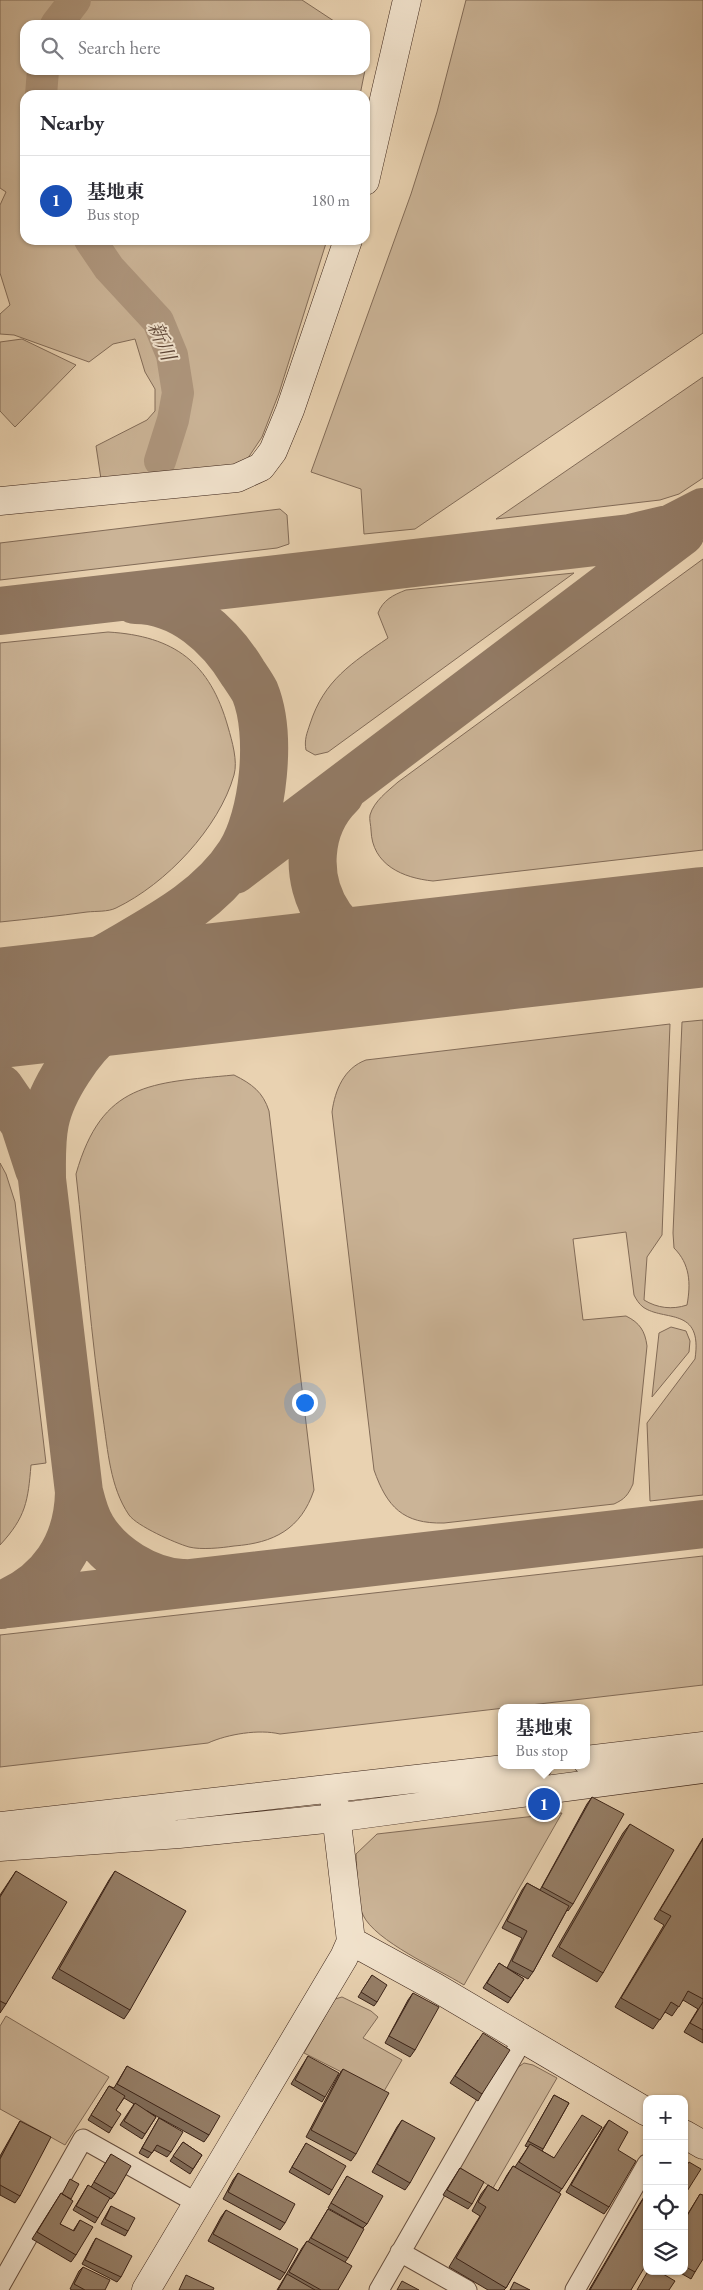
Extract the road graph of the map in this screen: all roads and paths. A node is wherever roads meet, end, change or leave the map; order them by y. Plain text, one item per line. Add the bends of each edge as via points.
1 (407, 0) edge
2 (370, 159) edge
3 (346, 245) edge
4 (0, 501) edge
5 (703, 1746) edge
6 (590, 1760) edge
7 (505, 1769) edge
8 (703, 1769) edge
9 (333, 1789) junction
10 (336, 1818) junction
11 (0, 1826) edge
12 (0, 1847) edge
13 (352, 1941) junction
14 (522, 2040) junction
15 (643, 2110) edge
16 (688, 2136) edge
17 (703, 2145) edge
18 (643, 2171) edge
19 (197, 2203) junction
20 (400, 2252) junction
21 (0, 2286) edge
22 (146, 2290) edge
23 (378, 2290) edge
24 (467, 2290) edge
25 (575, 2290) edge

1 - 2 street
3 - 4 street via 290,410 274,451 261,467 237,478
5 - 6 street
7 - 9 street
8 - 10 street
9 - 10 street
9 - 11 street
10 - 12 street
10 - 13 street
13 - 14 street
13 - 19 street
14 - 15 street
14 - 20 street
16 - 17 street
18 - 25 street
19 - 21 street via 83,2139
19 - 22 street
20 - 23 street
20 - 24 street

